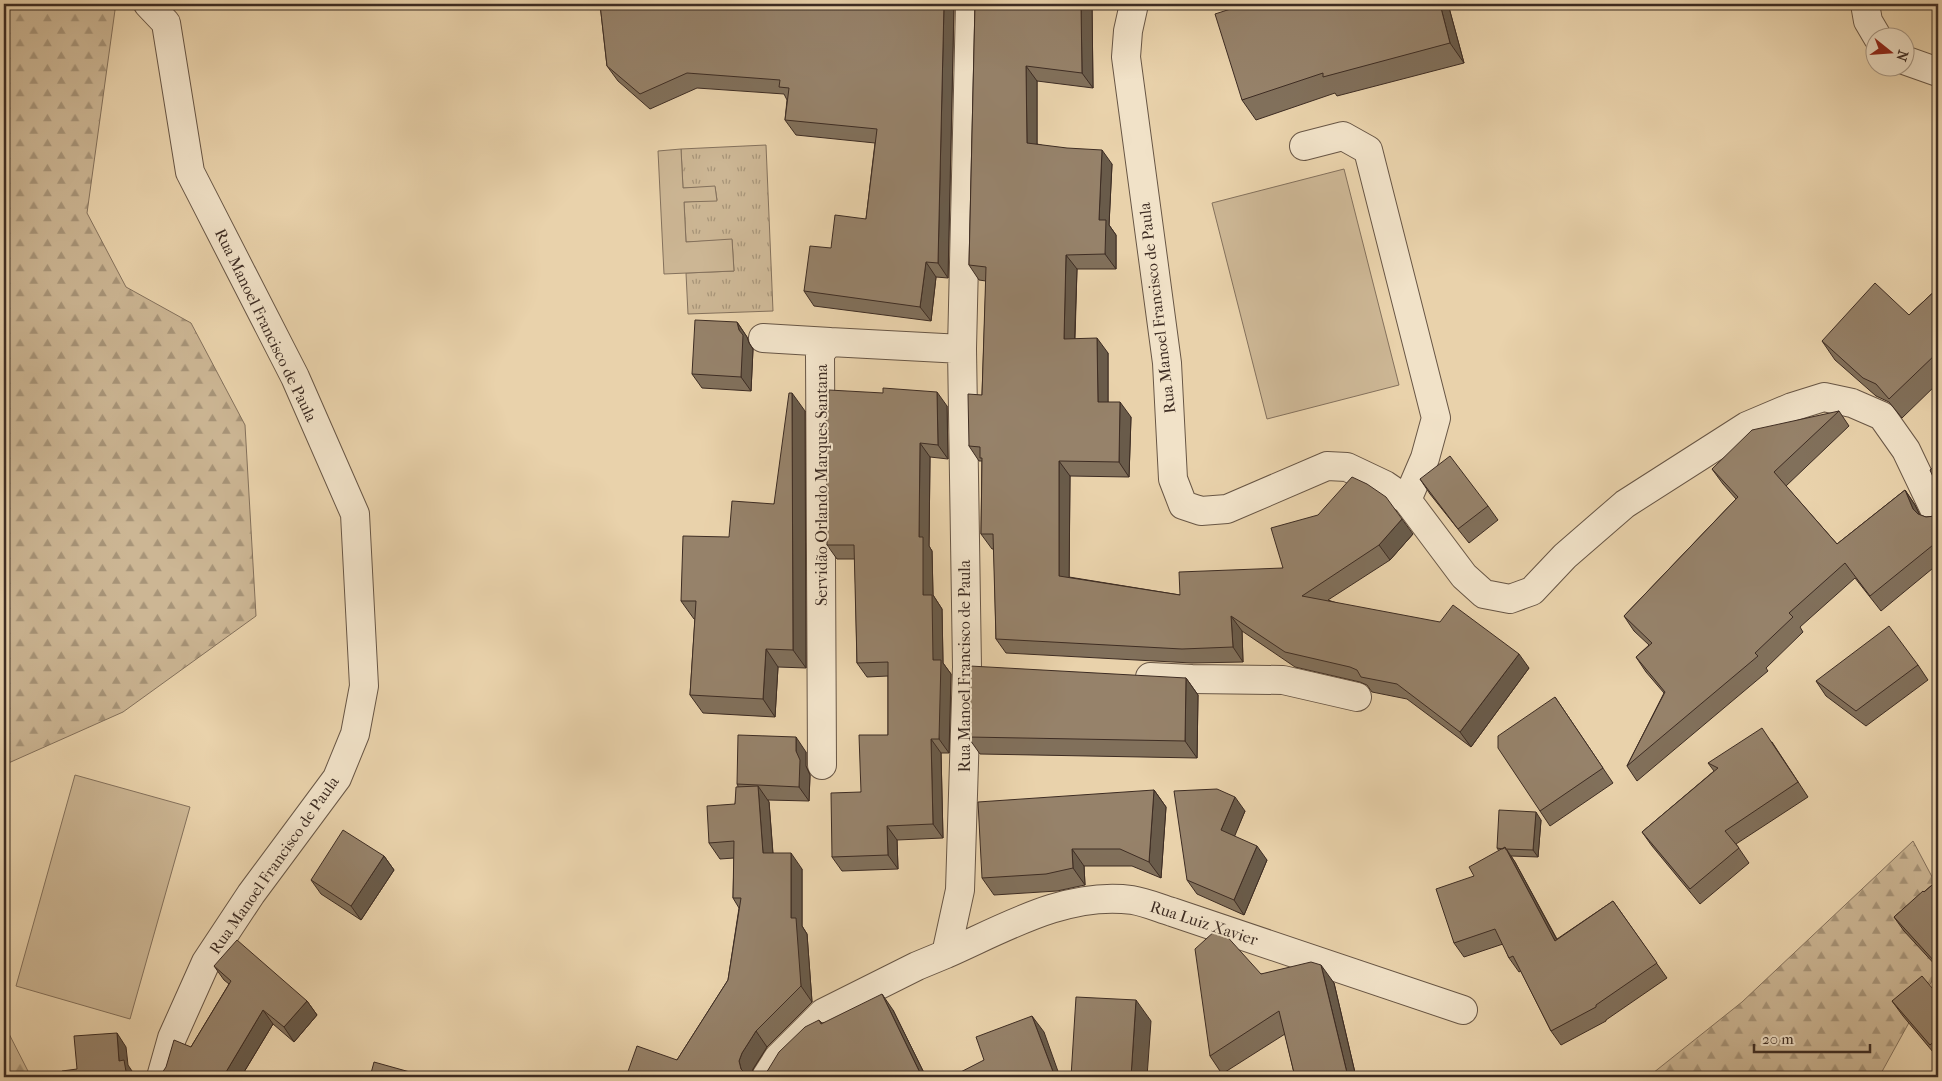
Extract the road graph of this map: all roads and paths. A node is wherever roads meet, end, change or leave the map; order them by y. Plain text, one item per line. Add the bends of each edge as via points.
1 (148, 4) edge
2 (970, 4) edge
3 (1134, 4) edge
4 (1865, 4) edge
5 (1872, 28) edge
6 (1914, 64) edge
7 (1938, 72) edge
8 (1304, 146) dead end
9 (763, 338) dead end
10 (830, 342) junction
11 (962, 349) junction
12 (1407, 500) junction
13 (1938, 518) edge
14 (966, 667) junction
15 (996, 668) edge
16 (1124, 675) edge
17 (1357, 697) dead end
18 (822, 765) dead end
19 (946, 954) junction
20 (1463, 1010) dead end
21 (161, 1077) edge
22 (766, 1077) edge

1 - 21 street, Rua Manoel Francisco de Paula via 166,24 190,172 295,377 355,514 364,686 355,734 337,778 251,894 206,962 172,1038
2 - 11 street, Rua Manoel Francisco de Paula
3 - 12 street, Rua Manoel Francisco de Paula via 1126,57 1167,363 1173,479 1183,505 1201,512 1227,510 1327,466 1347,468 1386,485
4 - 5 street
6 - 7 street
8 - 12 street via 1342,136 1368,150 1436,418 1425,458
9 - 10 street
10 - 11 street, Servidão Orlando Marques Santana
10 - 18 street, Servidão Orlando Marques Santana via 820,353
11 - 14 street, Rua Manoel Francisco de Paula
12 - 13 street, Rua Manoel Francisco de Paula via 1464,576 1484,594 1510,599 1532,591 1565,556 1625,504 1747,426 1824,397 1852,403 1882,416 1906,450
14 - 15 street
14 - 19 street, Rua Manoel Francisco de Paula via 960,890
16 - 17 street via 1283,680
19 - 20 street, Rua Luiz Xavier via 1032,916 1086,899 1132,900
19 - 22 street via 823,1012 778,1058

